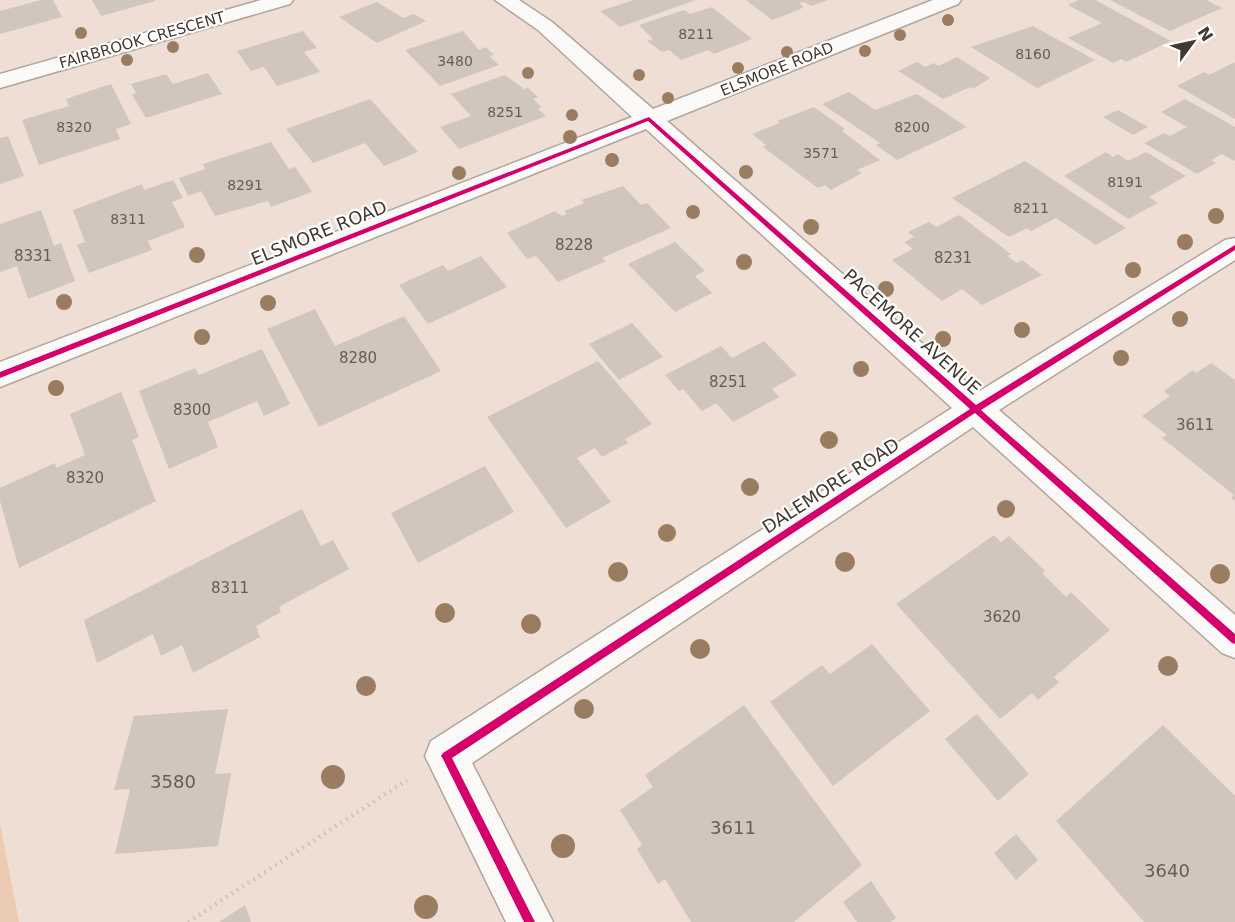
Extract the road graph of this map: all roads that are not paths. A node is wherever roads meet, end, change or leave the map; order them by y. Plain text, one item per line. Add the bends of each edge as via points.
1 (283, 0) edge
2 (505, 0) edge
3 (951, 0) edge
4 (0, 81) edge
5 (649, 119) junction
6 (1235, 247) edge
7 (0, 375) edge
8 (976, 410) junction
9 (1235, 640) edge
10 (530, 922) edge

1 - 4 street, FAIRBROOK CRESCENT
2 - 5 street, PACEMORE AVENUE via 545,26
3 - 5 street, ELSMORE ROAD
5 - 7 street, ELSMORE ROAD
5 - 8 street, PACEMORE AVENUE
6 - 8 street, DALEMORE ROAD
8 - 9 street, PACEMORE AVENUE
8 - 10 street, DALEMORE ROAD via 446,756

